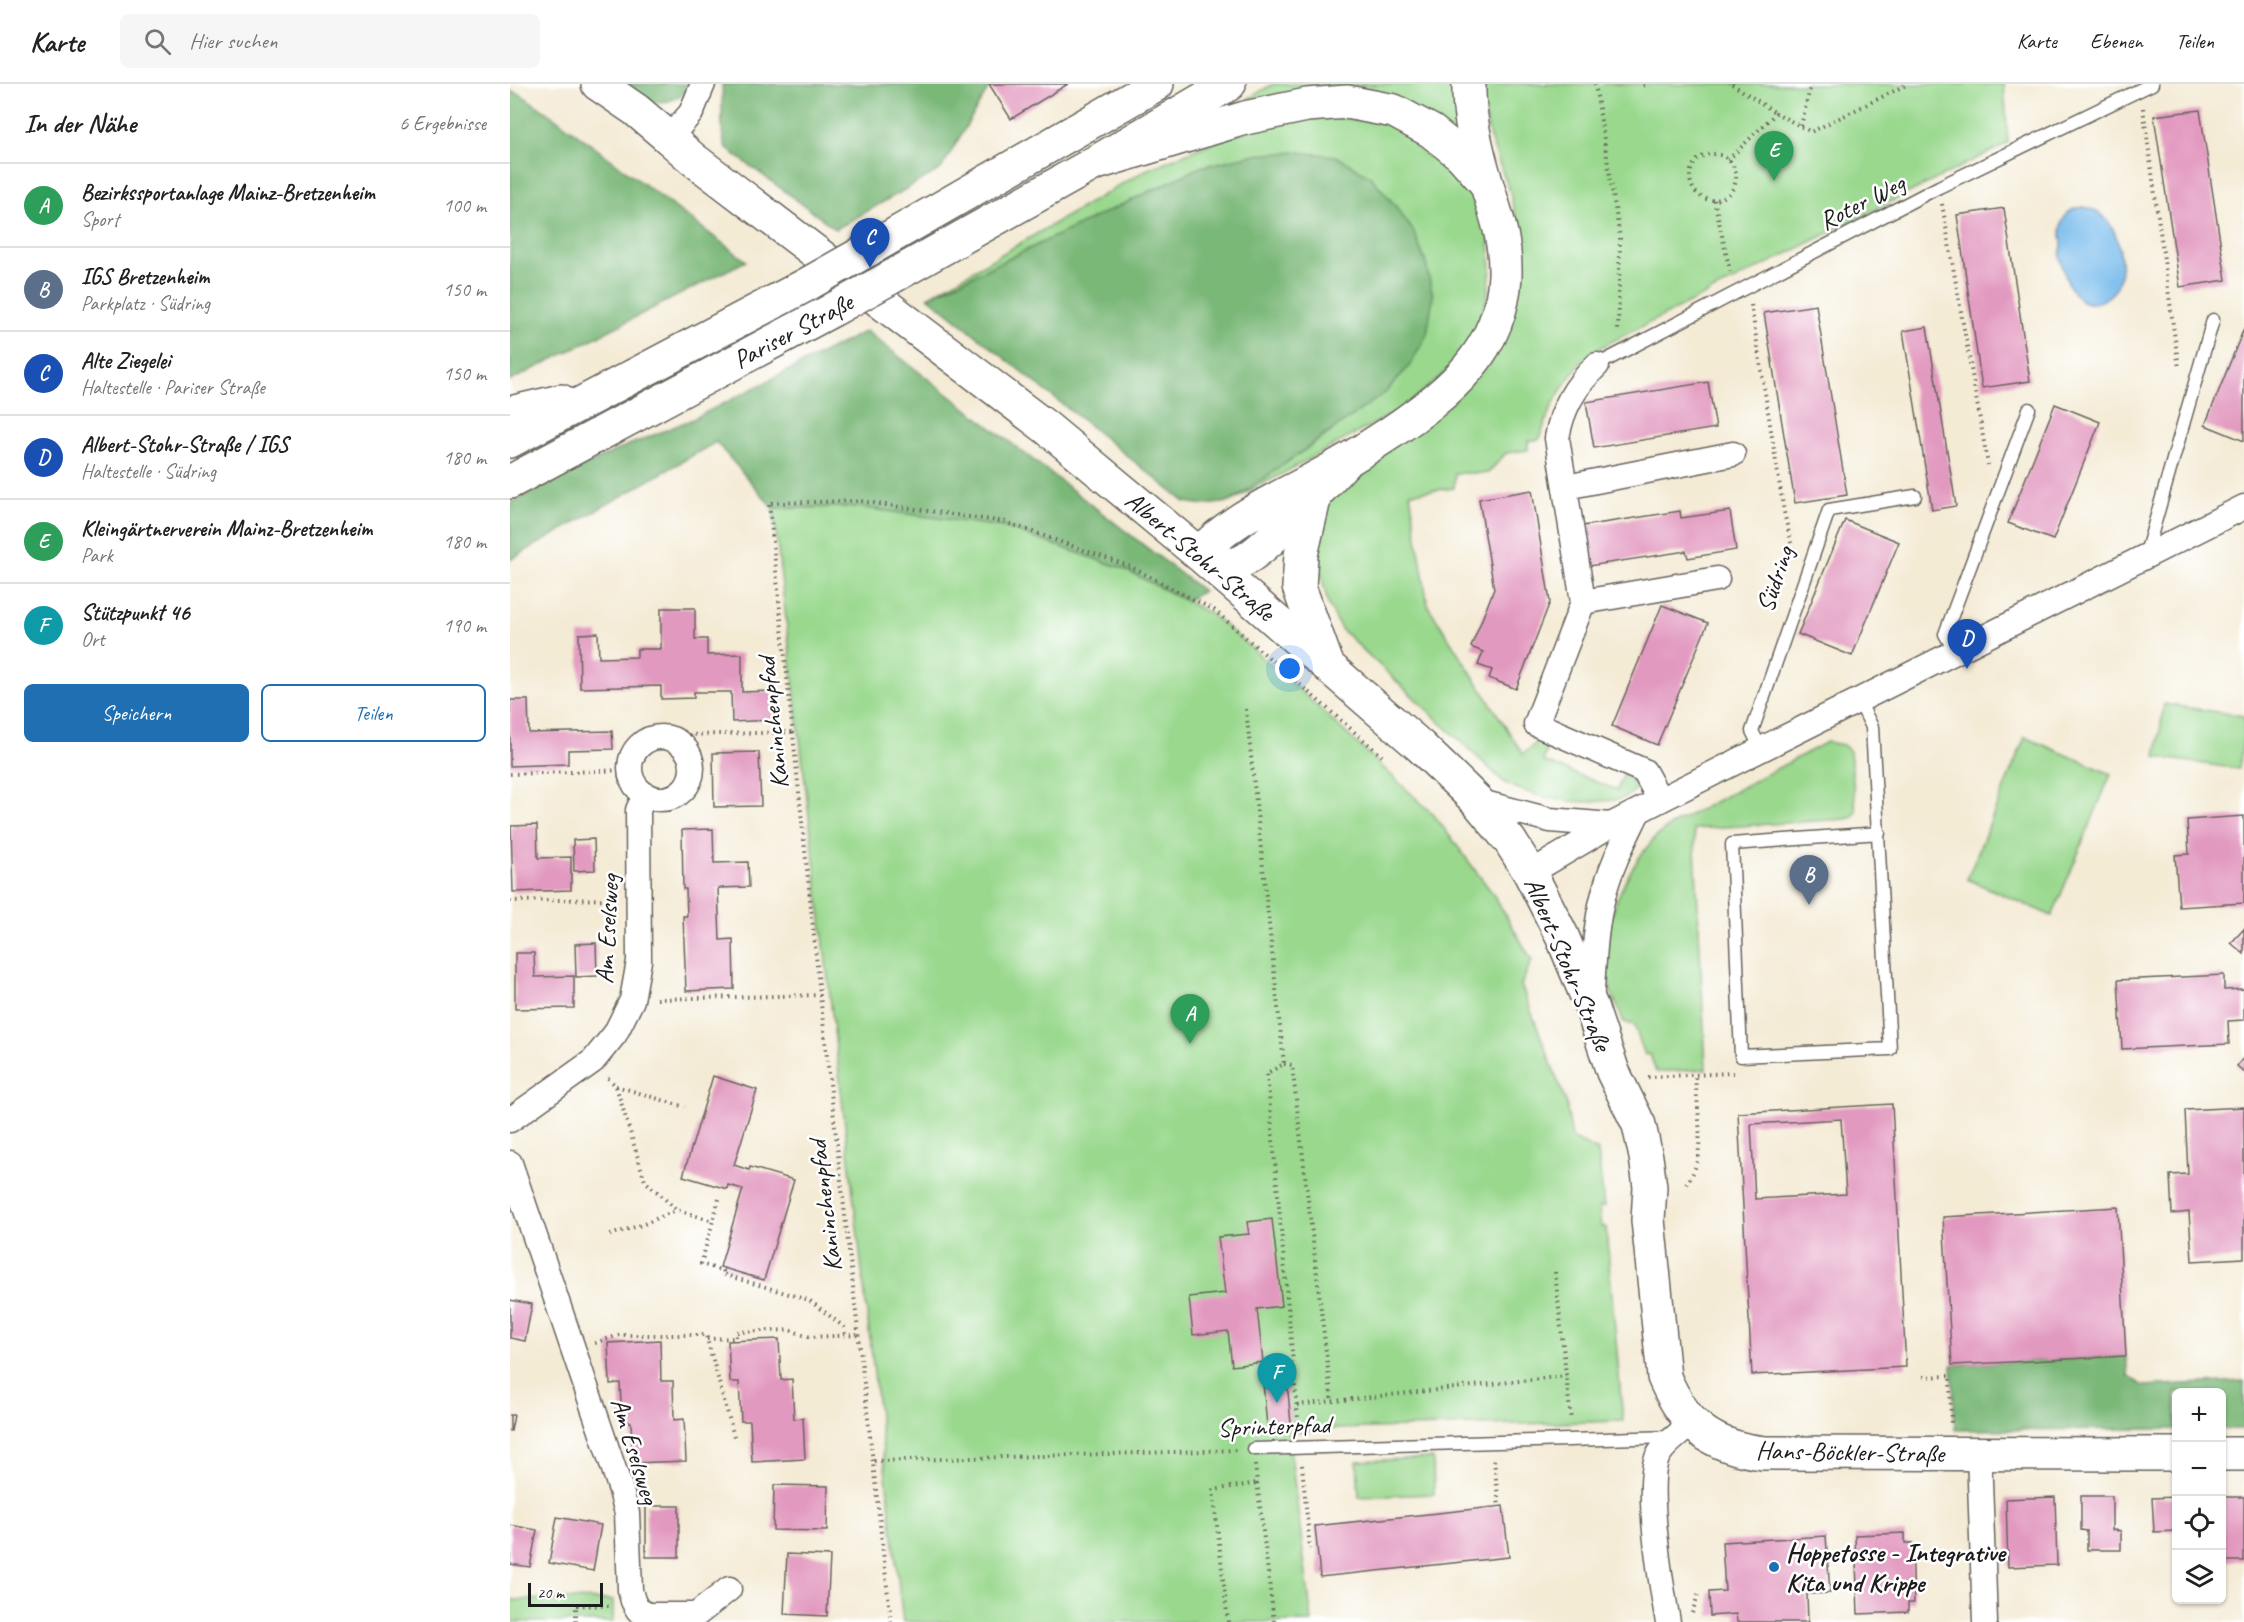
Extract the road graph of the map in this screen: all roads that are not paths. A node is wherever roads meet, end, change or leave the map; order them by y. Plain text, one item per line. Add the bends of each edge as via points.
1 (598, 84) edge
2 (703, 84) edge
3 (1157, 84) edge
4 (1229, 84) edge
5 (1468, 84) edge
6 (2146, 87) edge
7 (669, 138) junction
8 (1093, 164) junction
9 (1486, 183) junction
10 (2213, 320) dead end
11 (1597, 365) joint
12 (604, 391) junction
13 (2030, 409) dead end
14 (510, 413) edge
15 (510, 441) edge
16 (1733, 454) dead end
17 (1344, 464) junction
18 (510, 482) edge
19 (1566, 487) junction
20 (1316, 492) junction
21 (1915, 496) dead end
22 (2244, 507) edge
23 (1199, 554) junction
24 (2145, 558) junction
25 (1717, 579) dead end
26 (1583, 602) junction
27 (1956, 653) junction
28 (1327, 664) junction
29 (1859, 701) junction
30 (1761, 749) junction
31 (645, 795) junction
32 (1660, 800) junction
33 (1477, 801) junction
34 (1638, 812) junction
35 (1611, 825) junction
36 (1879, 833) junction
37 (1530, 873) junction
38 (1591, 1006) junction
39 (510, 1120) edge
40 (510, 1163) edge
41 (1684, 1430) junction
42 (1254, 1449) road end
43 (1979, 1453) junction
44 (2172, 1454) edge
45 (2226, 1454) edge
46 (2244, 1454) edge
47 (729, 1589) dead end
48 (1668, 1622) edge
49 (1985, 1622) edge

1 - 7 main road, Albert-Stohr-Straße
2 - 7 street via 691,112
3 - 12 main road, Pariser Straße, bridge via 806,285
4 - 8 main road, Pariser Straße
5 - 9 main road
6 - 11 lane, Roter Weg via 1939,187
7 - 23 main road, Albert-Stohr-Straße via 1047,428
8 - 9 main road via 1245,118 1307,105 1347,102 1394,111 1431,131 1461,155
8 - 18 main road, Pariser Straße, bridge via 836,308
9 - 17 main road via 1503,237 1505,257 1501,304 1485,344 1449,390
10 - 24 lane
11 - 19 street via 1573,393 1558,426
12 - 14 main road
12 - 15 main road, Pariser Straße
13 - 27 lane via 1945,634
16 - 19 street
17 - 20 main road
17 - 23 main road via 1238,520
19 - 26 street
20 - 23 main road via 1247,560 1216,563
20 - 28 main road via 1301,555 1299,587
21 - 30 lane, Südring via 1829,510 1752,731
22 - 24 street
23 - 28 main road, Albert-Stohr-Straße
24 - 27 street
25 - 26 street
26 - 32 street via 1536,724 1644,771
27 - 29 street
28 - 33 main road, Albert-Stohr-Straße
29 - 30 street
29 - 36 lane via 1872,728
30 - 32 street
31 - 31 street via 629,771 634,751 641,743 661,736 680,743 692,760 690,782 684,790 665,799
31 - 39 street, Am Eselsweg via 638,810 639,961 632,1000 615,1034 593,1061
32 - 34 street
33 - 35 street via 1550,820
33 - 37 main road, Albert-Stohr-Straße
34 - 35 street
34 - 38 street via 1603,896
35 - 37 street
36 - 36 lane via 1890,1049 1741,1056 1732,844
37 - 38 main road, Albert-Stohr-Straße
38 - 41 main road, Albert-Stohr-Straße via 1613,1072 1632,1187 1648,1220 1664,1377
40 - 47 street, Am Eselsweg via 620,1487 627,1513 633,1601 638,1610 648,1615 696,1615
41 - 42 lane, Sprinterpfad via 1573,1440
41 - 43 main road, Hans-Böckler-Straße via 1724,1445 1764,1453
41 - 48 street via 1659,1453 1653,1467 1660,1583
43 - 44 main road, Hans-Böckler-Straße
43 - 49 street, Hans-Böckler-Straße
45 - 46 main road

